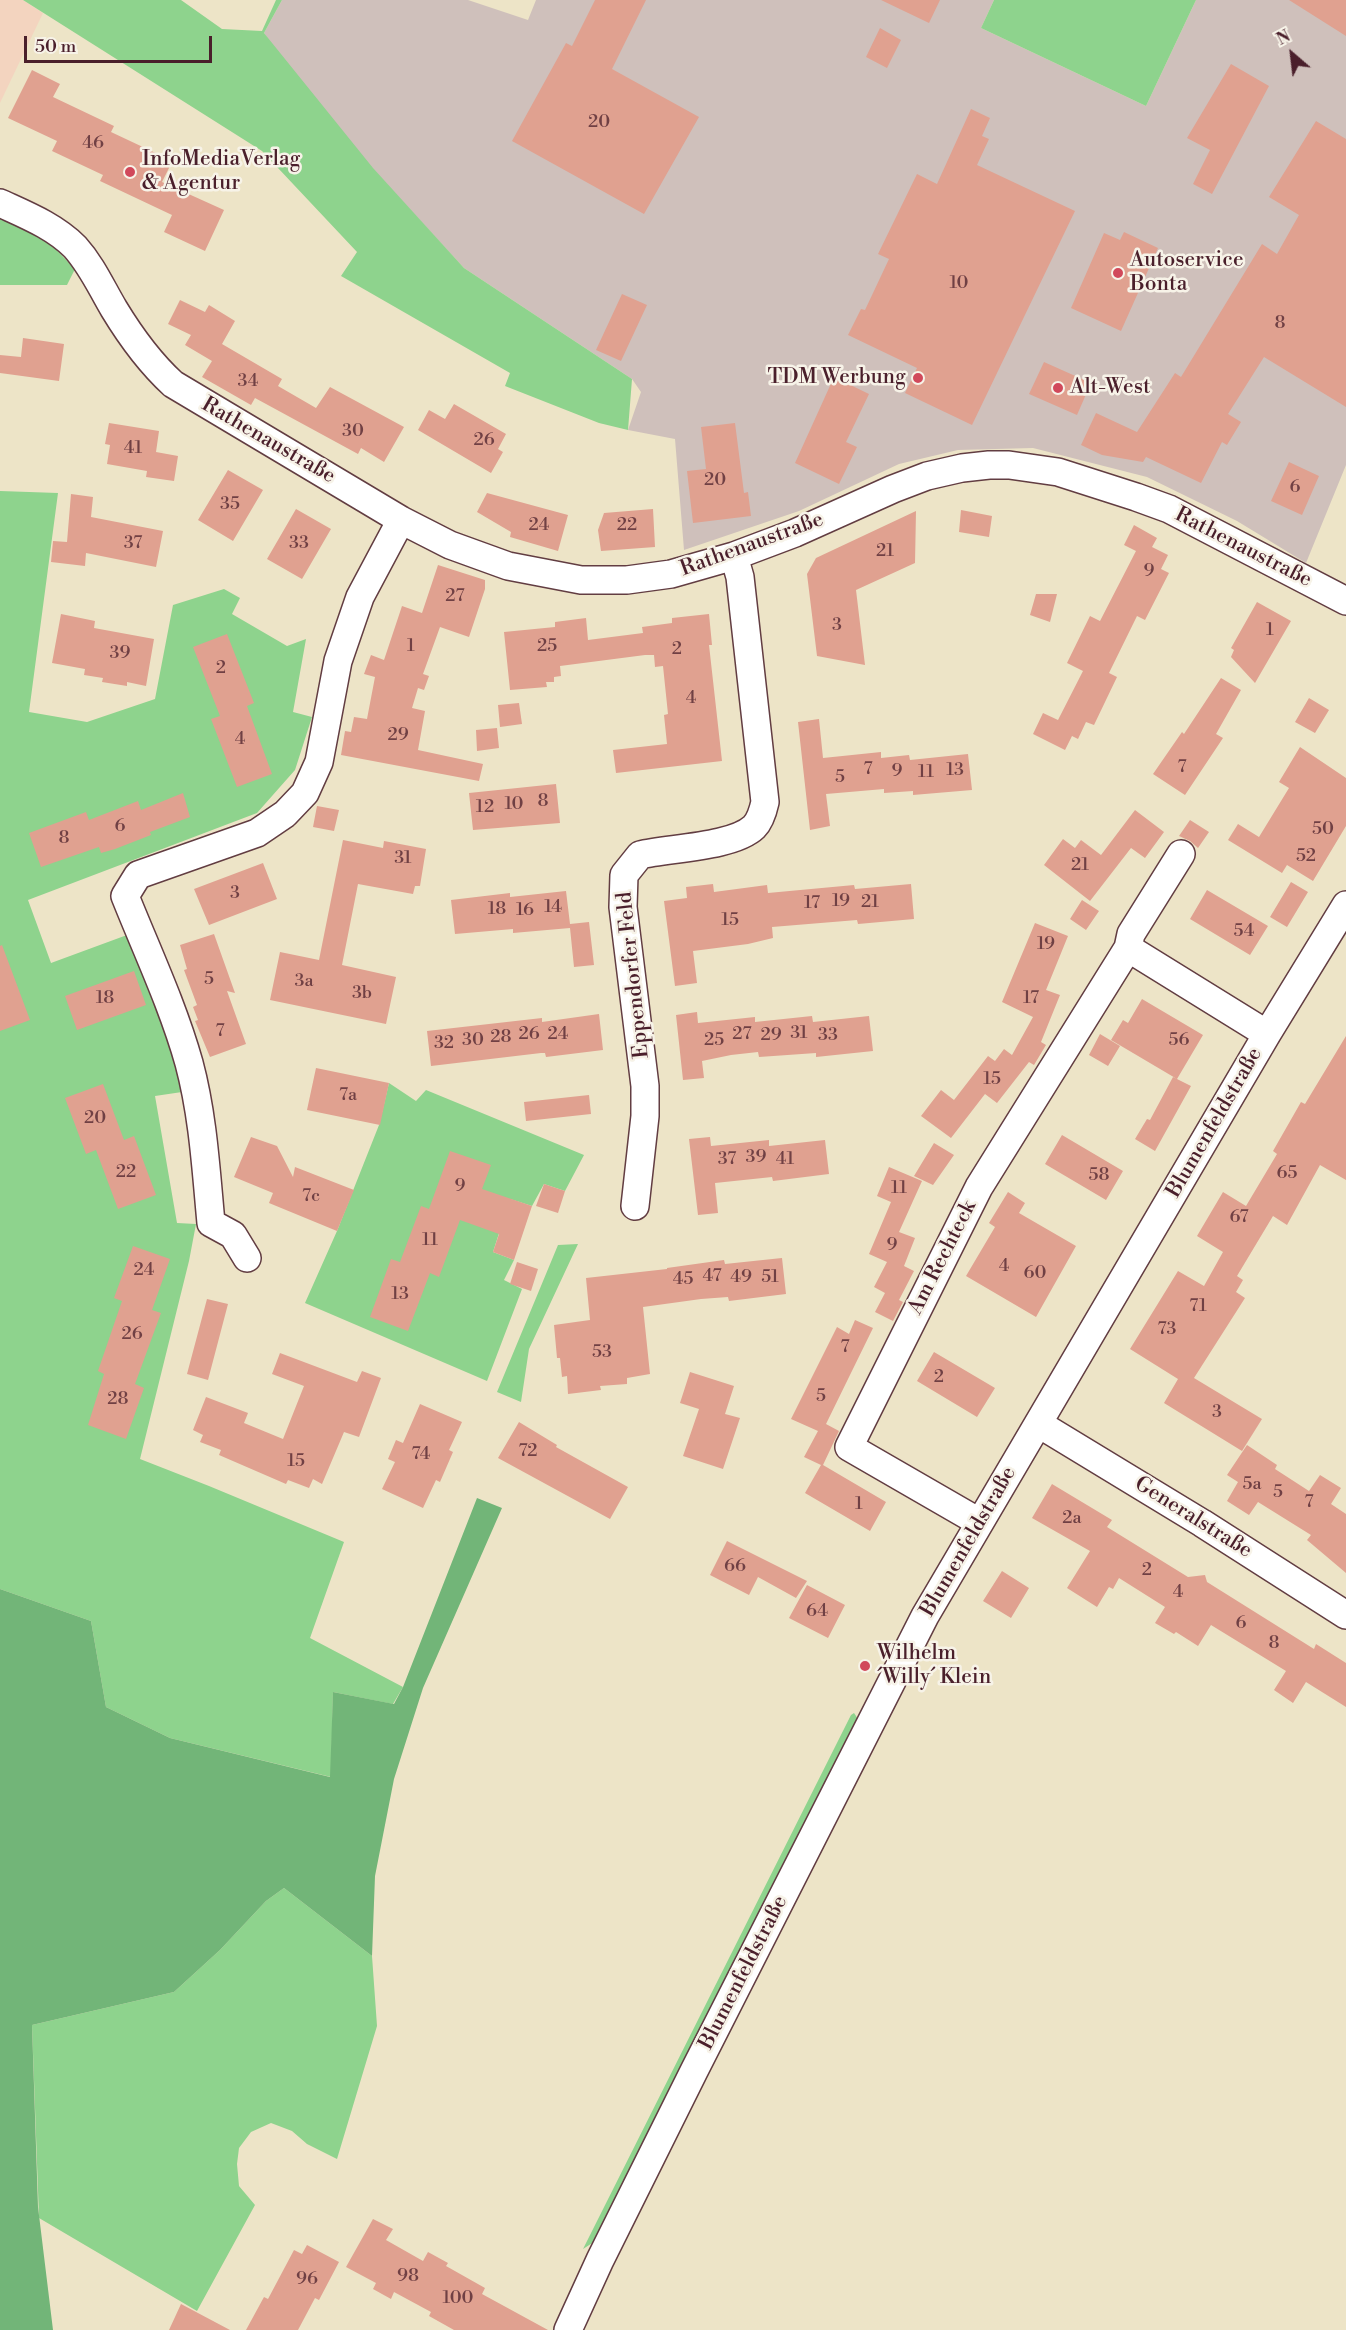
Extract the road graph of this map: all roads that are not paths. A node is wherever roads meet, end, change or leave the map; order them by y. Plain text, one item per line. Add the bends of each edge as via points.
1 (0, 203) edge
2 (401, 520) junction
3 (734, 556) junction
4 (1346, 601) edge
5 (1181, 854) dead end
6 (1346, 905) edge
7 (1128, 948) junction
8 (1267, 1034) junction
9 (635, 1206) dead end
10 (247, 1258) dead end
11 (1039, 1424) junction
12 (979, 1522) junction
13 (1346, 1615) edge
14 (568, 2330) edge

1 - 2 street, Rathenaustraße via 51,228 74,246 93,268 133,340 173,384
2 - 3 street, Rathenaustraße via 450,545 508,566 580,580 627,580 671,574
2 - 10 street via 360,597 338,661 319,762 305,793 285,814 257,833 138,875 125,896 190,1066 203,1140 211,1223 233,1235
3 - 4 street, Rathenaustraße via 927,476 962,468 1009,465 1058,472 1169,509
3 - 9 street, Eppendorfer Feld via 740,578 765,802 754,827 736,839 640,855 624,875 623,907 645,1086
5 - 7 street, Am Rechteck via 1131,934
6 - 8 street, Blumenfeldstraße
7 - 8 street
7 - 12 street, Am Rechteck via 979,1187 849,1447
8 - 11 street, Blumenfeldstraße
11 - 12 street, Blumenfeldstraße
11 - 13 street, Generalstraße
12 - 14 street, Blumenfeldstraße via 882,1698

